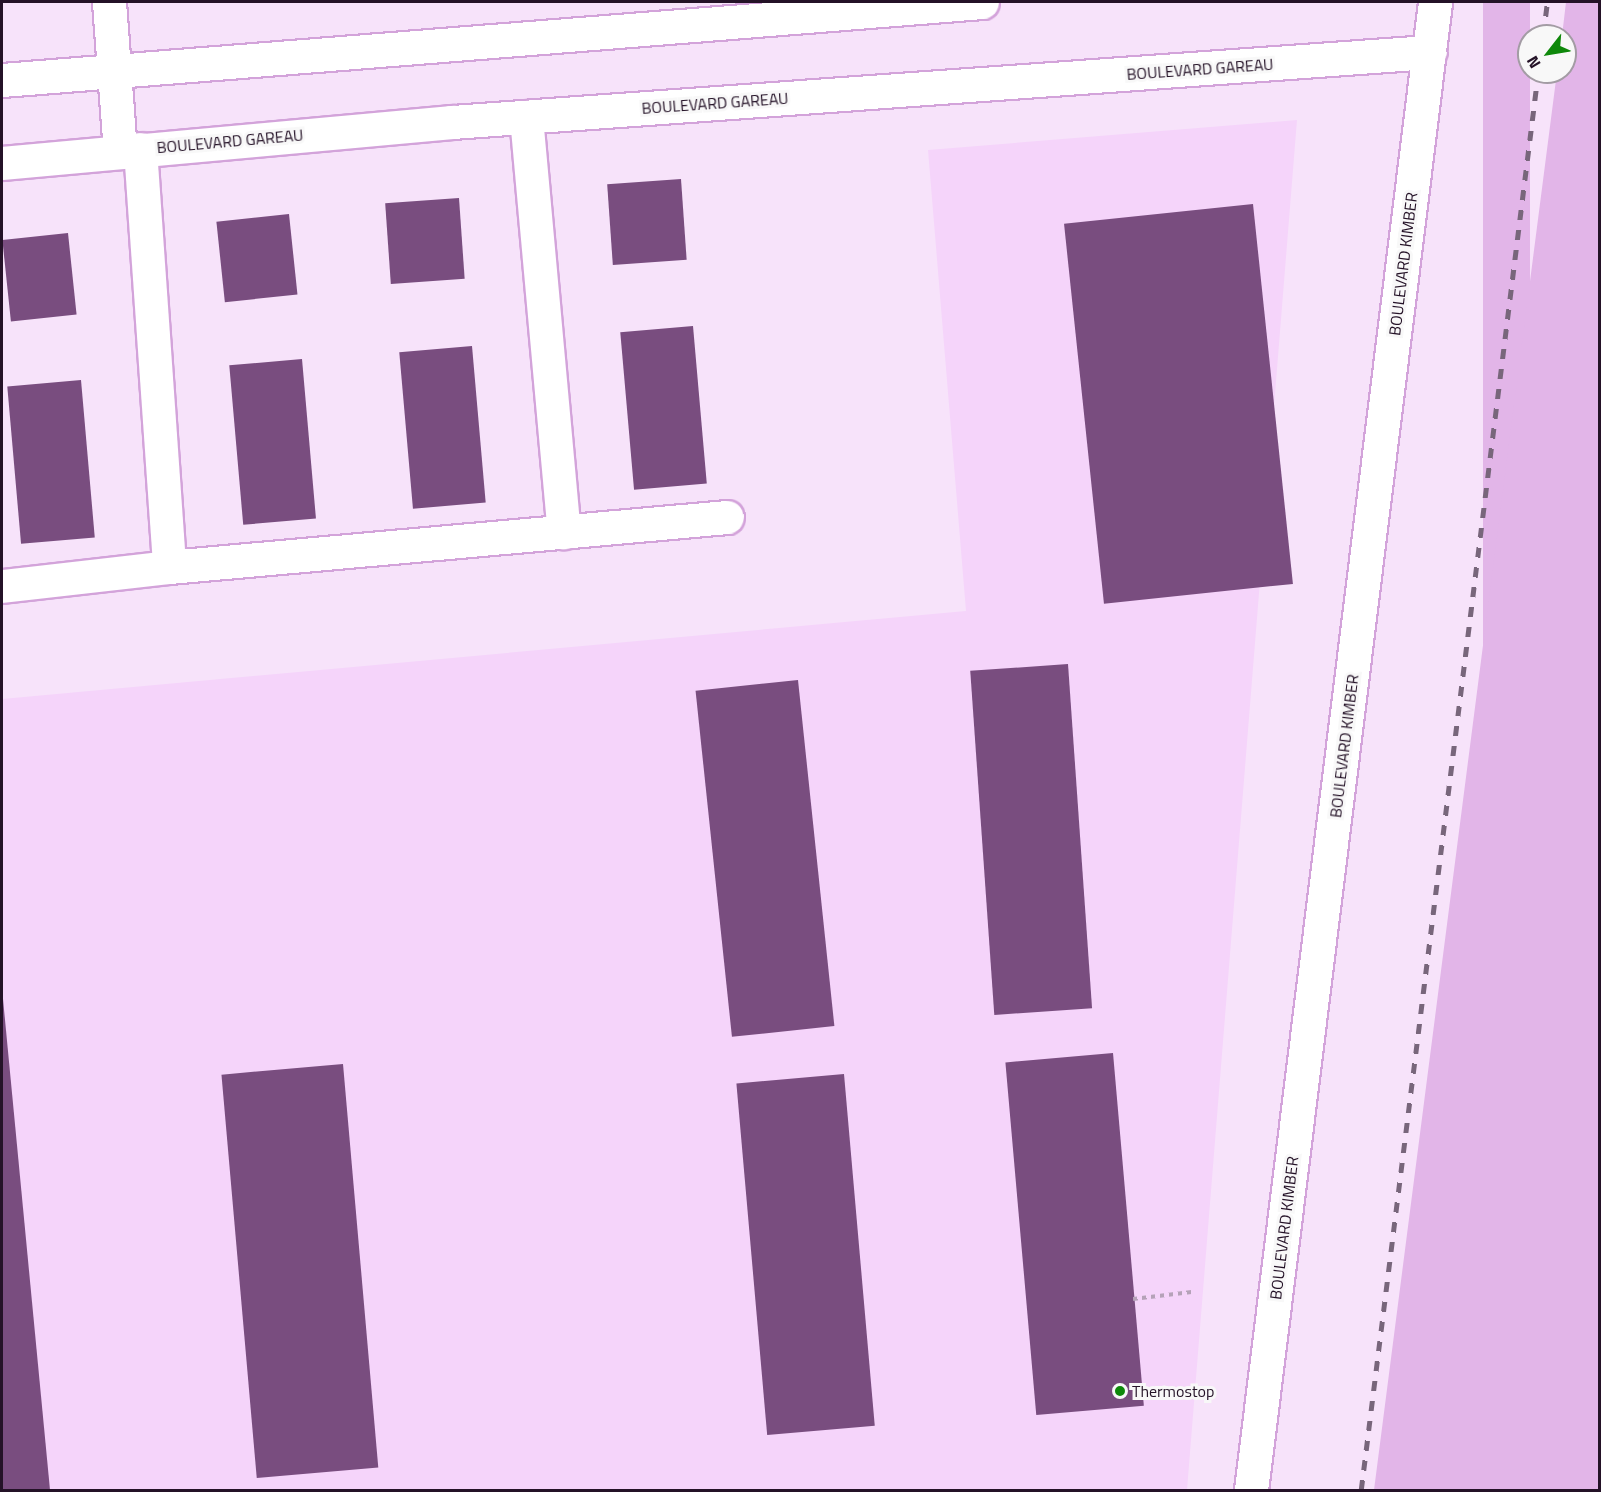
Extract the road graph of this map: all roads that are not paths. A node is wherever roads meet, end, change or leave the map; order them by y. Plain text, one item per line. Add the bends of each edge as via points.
1 (109, 2) edge
2 (982, 2) edge
3 (1436, 2) edge
4 (1429, 52) junction
5 (114, 69) junction
6 (2, 80) edge
7 (526, 117) junction
8 (130, 150) junction
9 (2, 162) edge
10 (727, 517) dead end
11 (564, 532) junction
12 (170, 567) junction
13 (2, 586) edge
14 (1251, 1491) edge

1 - 5 street
2 - 5 street
3 - 4 street, BOULEVARD KIMBER
4 - 7 street, BOULEVARD GAREAU
4 - 14 street, BOULEVARD KIMBER
5 - 6 street
5 - 8 street
7 - 8 street, BOULEVARD GAREAU
7 - 11 street
8 - 9 street, BOULEVARD GAREAU
8 - 12 street
10 - 11 street
11 - 12 street
12 - 13 street

